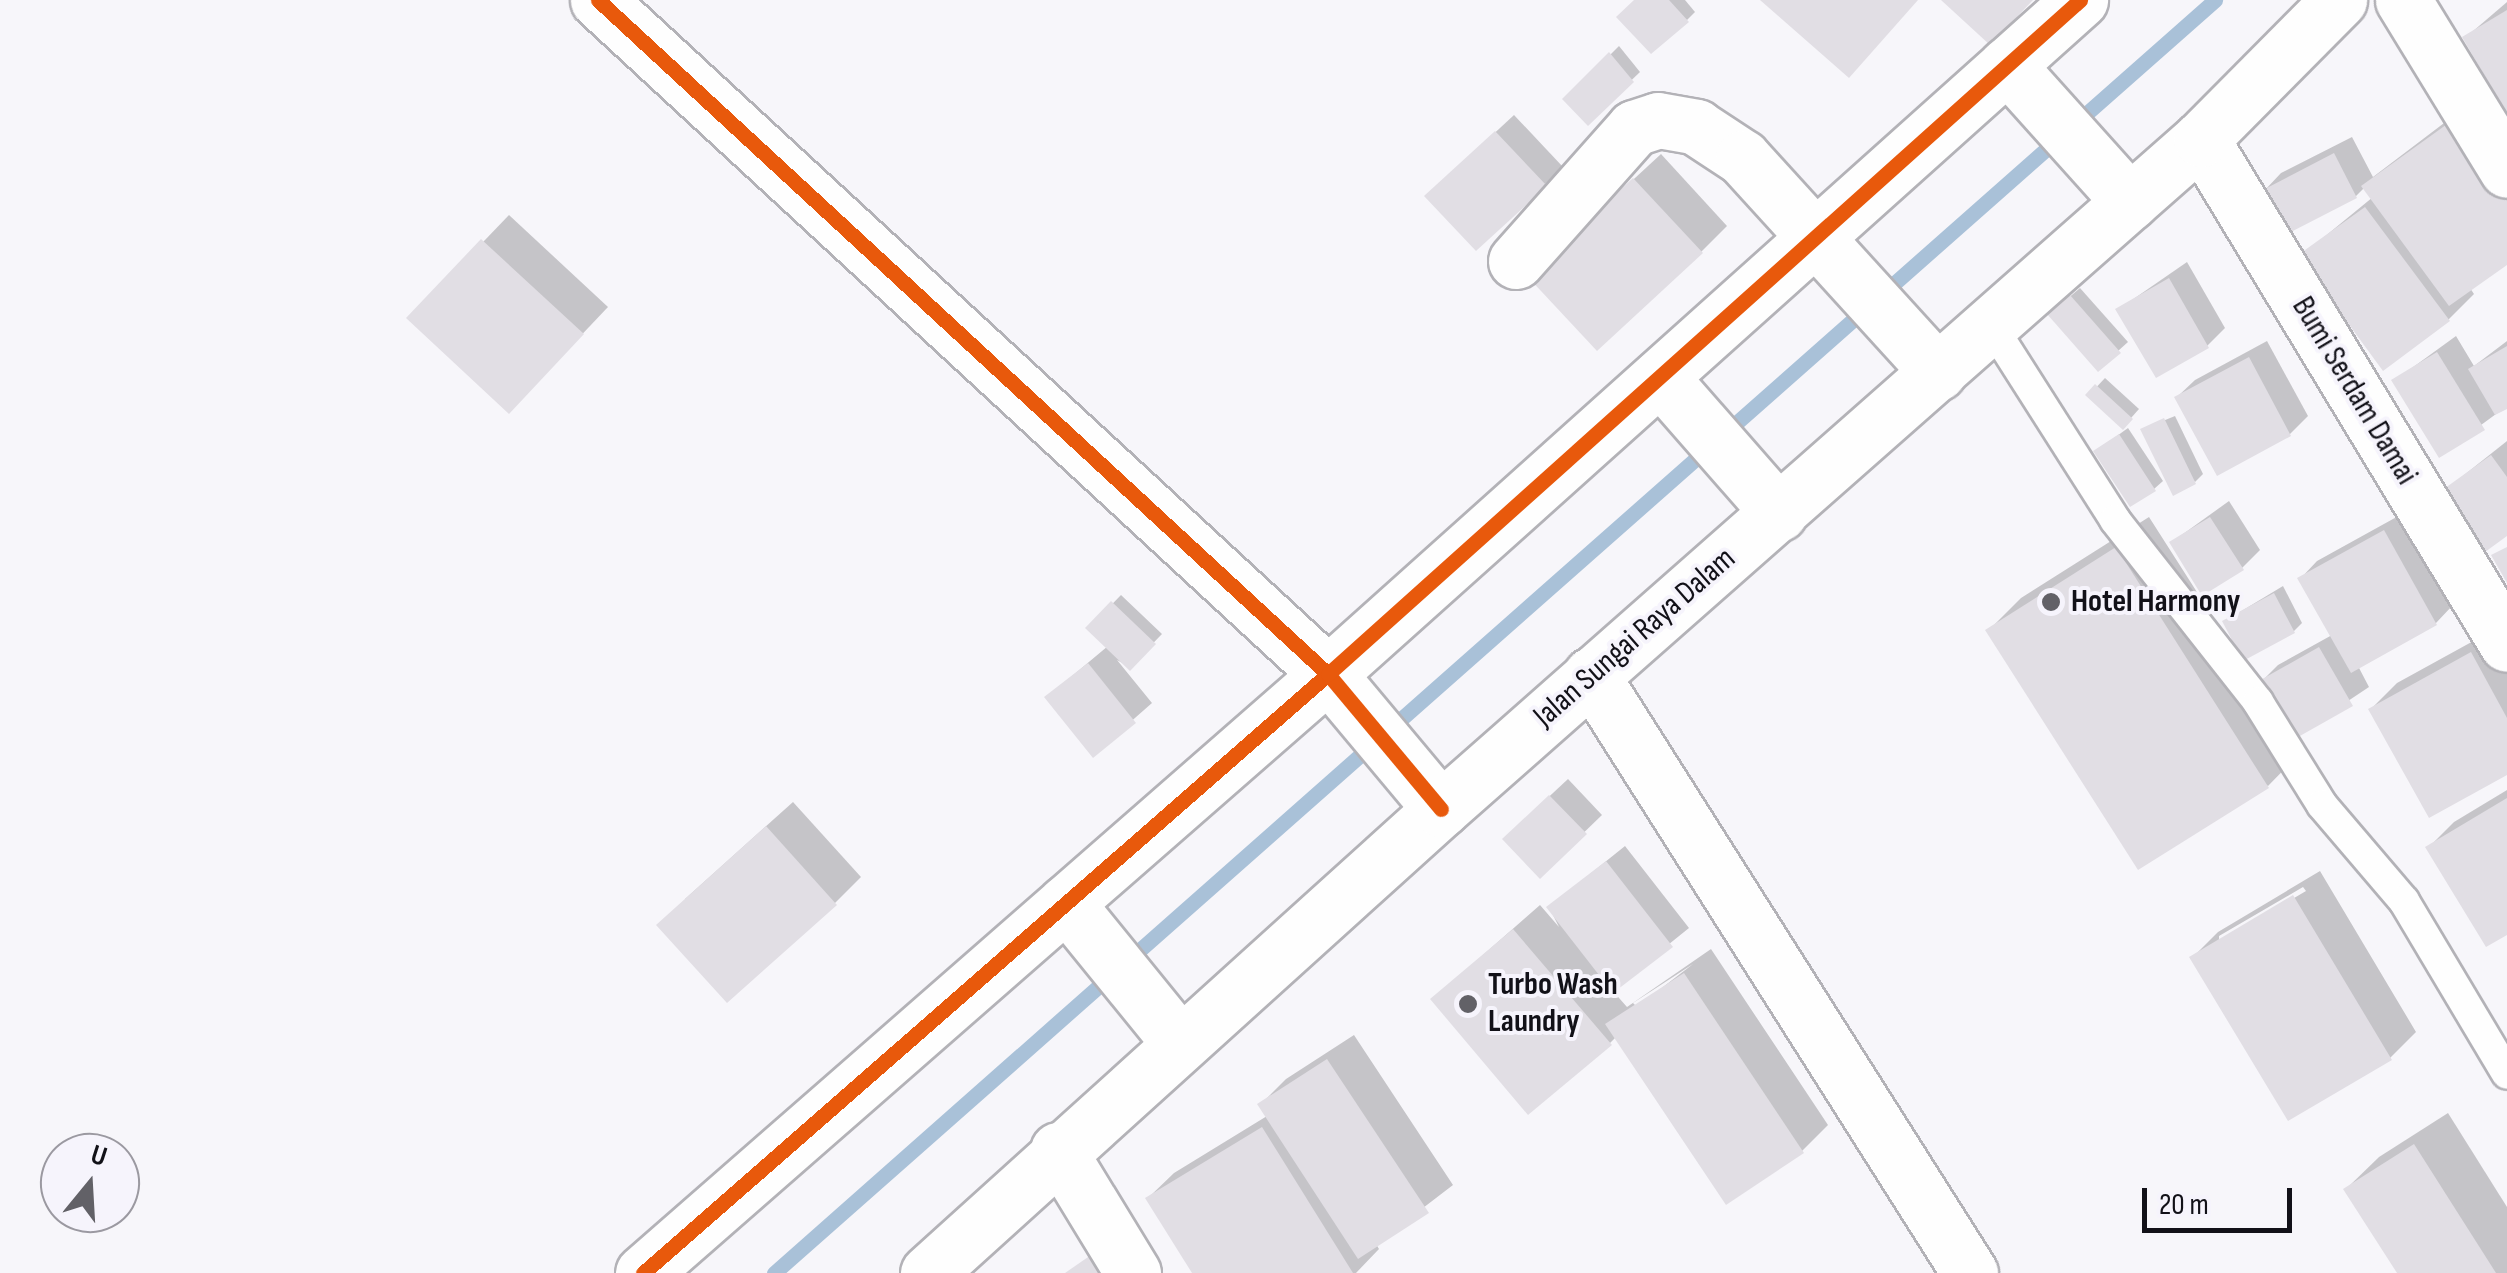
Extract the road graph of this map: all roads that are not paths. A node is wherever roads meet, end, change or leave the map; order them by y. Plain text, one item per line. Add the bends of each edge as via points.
1 (598, 0) edge
2 (2080, 0) edge
3 (2339, 0) edge
4 (2403, 0) edge
5 (2018, 77) junction
6 (2201, 138) junction
7 (2507, 170) edge
8 (2115, 183) junction
9 (1822, 248) junction
10 (1516, 261) dead end
11 (1991, 325) junction
12 (1921, 356) junction
13 (1667, 383) junction
14 (1779, 513) junction
15 (2507, 644) edge
16 (1592, 675) junction
17 (1342, 690) junction
18 (1429, 793) junction
19 (1073, 910) junction
20 (1169, 1029) junction
21 (2507, 1074) edge
22 (1058, 1150) junction
23 (643, 1273) edge
24 (928, 1273) edge
25 (1133, 1273) edge
26 (1970, 1273) edge

1 - 17 street
2 - 5 street
3 - 6 street, Jalan Sungai Raya Dalam
4 - 7 street
5 - 8 street
5 - 9 street
6 - 8 street, Jalan Sungai Raya Dalam
6 - 15 street, Bumi Serdam Damai
8 - 11 street, Jalan Sungai Raya Dalam
9 - 10 street via 1720,137 1658,120 1634,128
9 - 12 street
9 - 13 street
11 - 12 street, Jalan Sungai Raya Dalam
11 - 21 lane via 2115,520 2258,702 2322,805 2404,901
12 - 14 street, Jalan Sungai Raya Dalam
13 - 14 street
13 - 17 street
14 - 16 street, Jalan Sungai Raya Dalam
16 - 18 street, Jalan Sungai Raya Dalam
16 - 26 street
17 - 18 street
17 - 19 street
18 - 20 street, Jalan Sungai Raya Dalam
19 - 20 street
19 - 23 street
20 - 22 street, Jalan Sungai Raya Dalam
22 - 24 street, Jalan Sungai Raya Dalam
22 - 25 street

